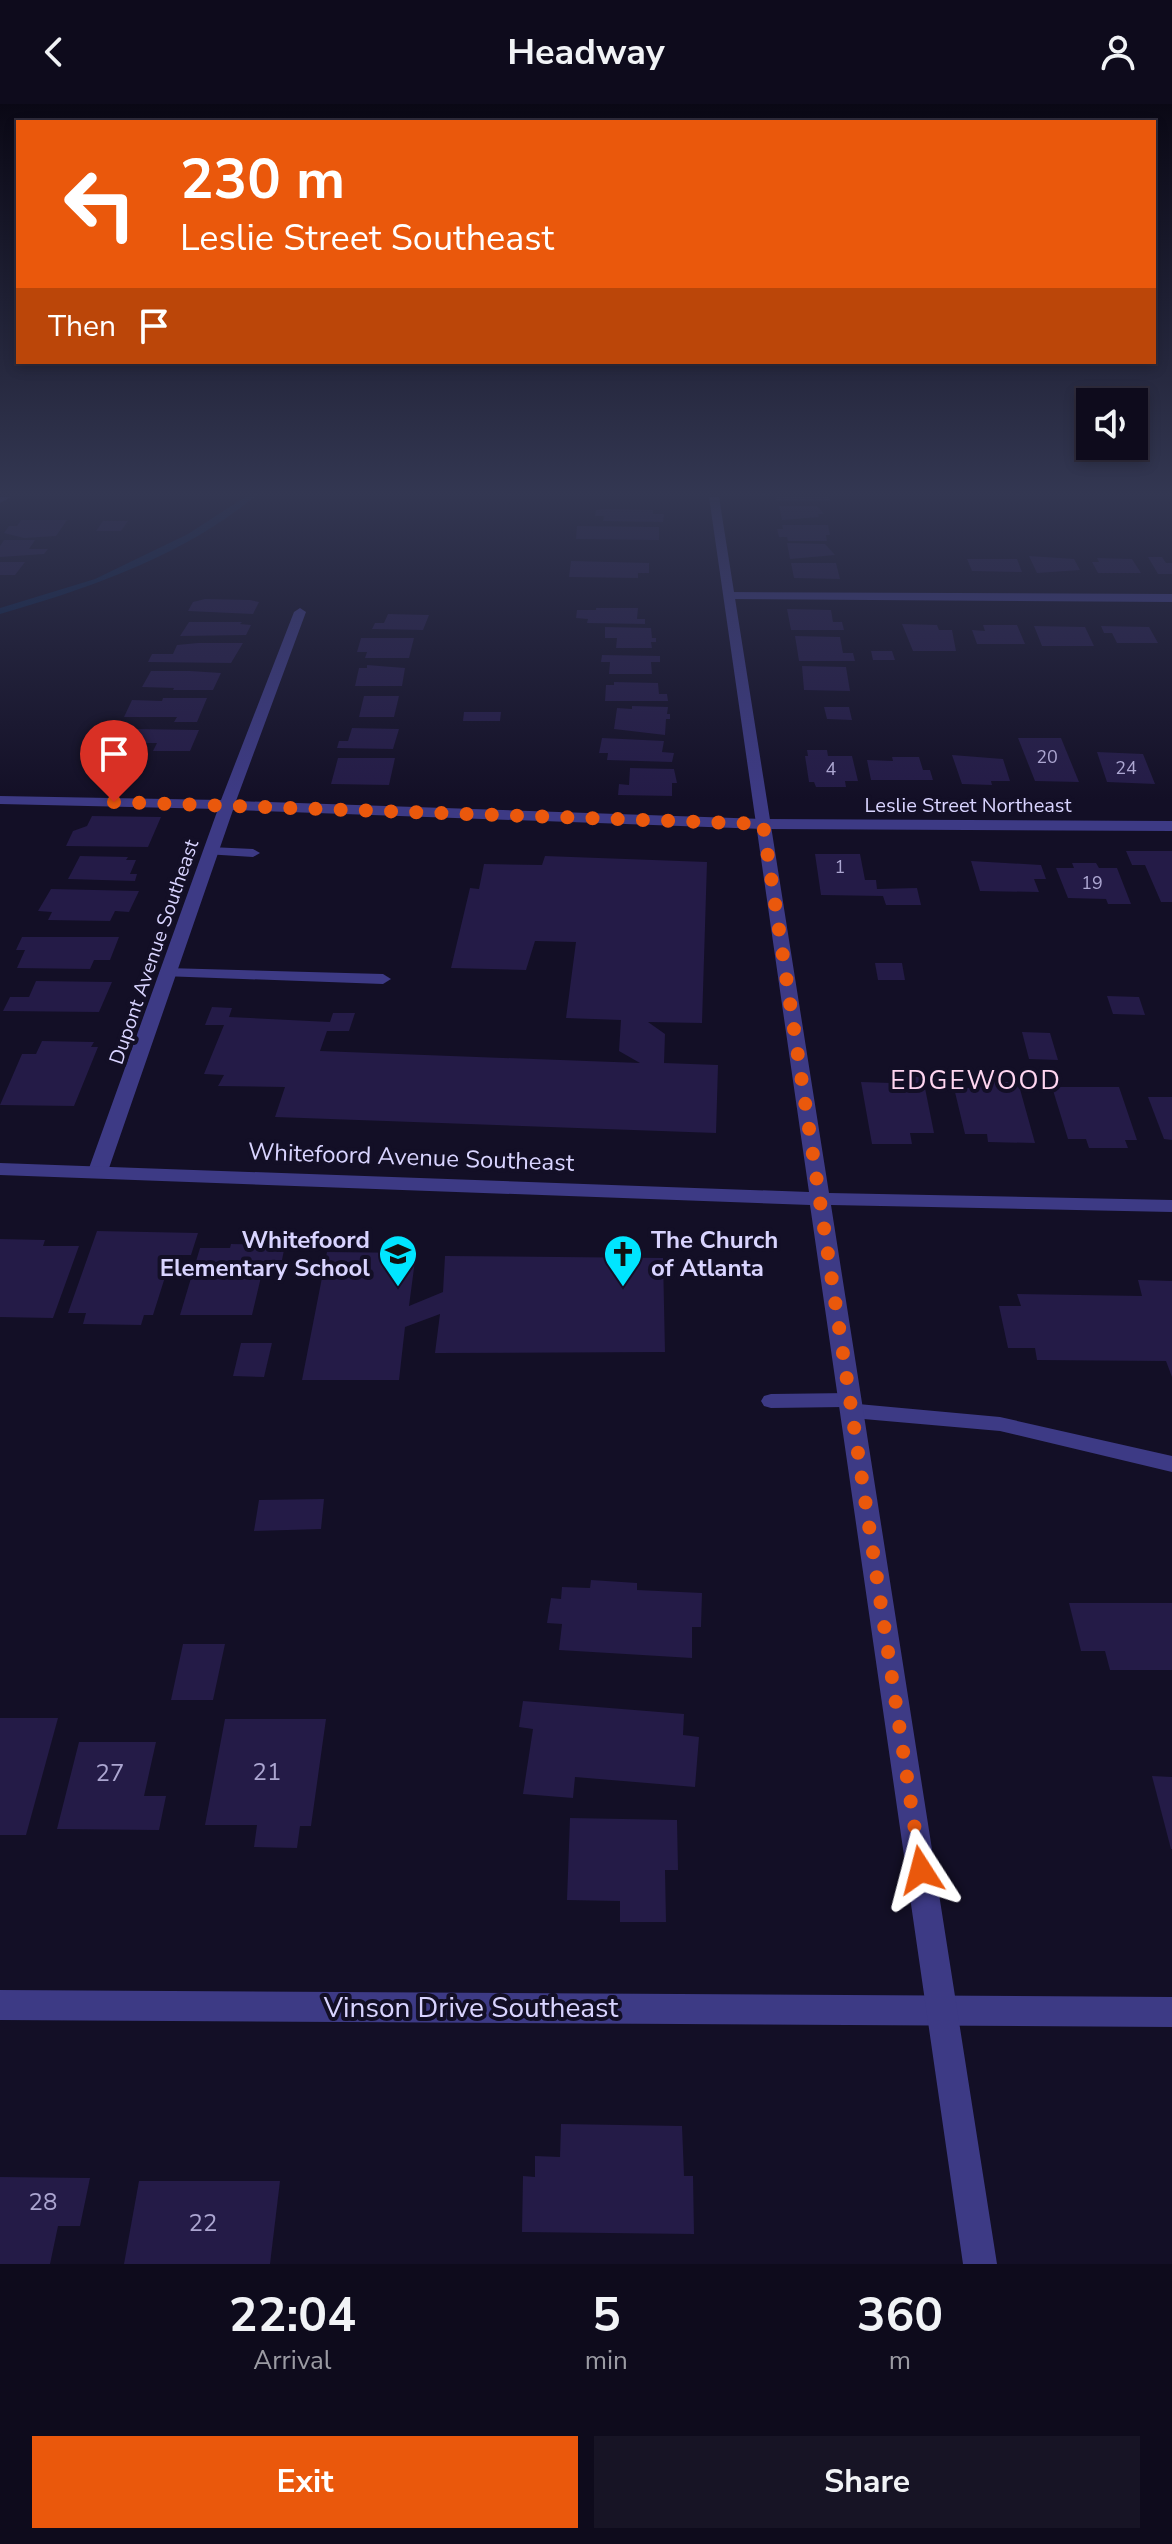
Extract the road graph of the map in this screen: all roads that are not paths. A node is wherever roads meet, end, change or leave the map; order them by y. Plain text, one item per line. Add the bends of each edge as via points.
1 (729, 598) edge
2 (1128, 598) edge
3 (1172, 598) edge
4 (300, 612) dead end
5 (0, 800) edge
6 (227, 805) junction
7 (763, 824) junction
8 (1172, 826) edge
9 (210, 851) junction
10 (253, 853) dead end
11 (167, 973) junction
12 (383, 979) dead end
13 (0, 1169) edge
14 (98, 1171) junction
15 (819, 1199) junction
16 (1172, 1206) edge
17 (771, 1401) dead end
18 (851, 1406) junction
19 (1172, 1464) edge
20 (0, 2005) edge
21 (942, 2012) junction
22 (1172, 2012) edge
23 (980, 2264) edge

1 - 7 street
2 - 3 street
4 - 6 street, Dupont Avenue Southeast
5 - 6 street, Leslie Street Northeast
6 - 7 street, Leslie Street Northeast
6 - 9 street, Dupont Avenue Southeast
7 - 8 street, Leslie Street Northeast
7 - 15 street
9 - 10 lane
9 - 11 street, Dupont Avenue Southeast
11 - 12 lane
11 - 14 street, Dupont Avenue Southeast
13 - 14 street, Whitefoord Avenue Southeast
14 - 15 street, Whitefoord Avenue Southeast
15 - 16 street, Whitefoord Avenue Southeast
15 - 18 street
17 - 18 lane
18 - 19 lane via 1000,1424
18 - 21 street
20 - 21 street, Vinson Drive Southeast
21 - 22 street, Vinson Drive Southeast
21 - 23 street

